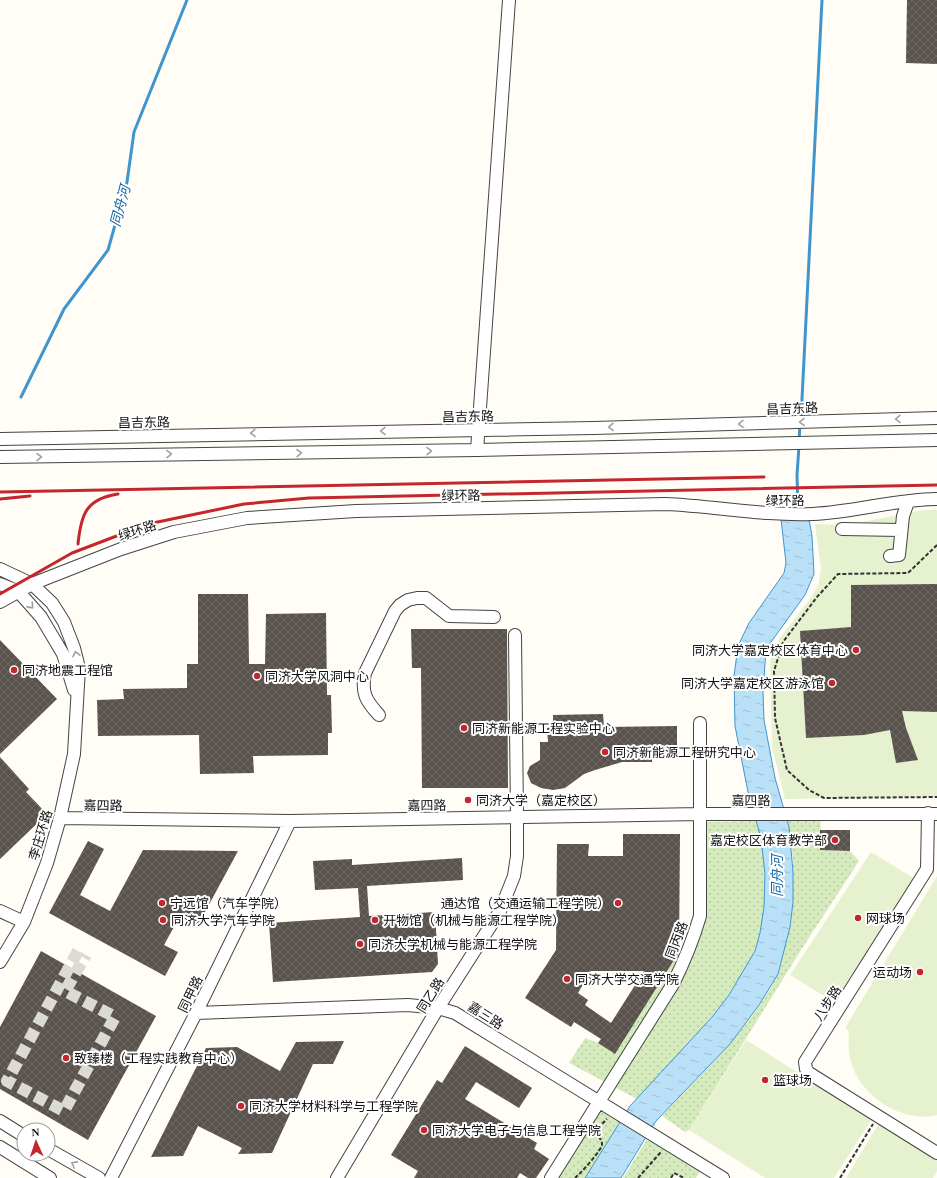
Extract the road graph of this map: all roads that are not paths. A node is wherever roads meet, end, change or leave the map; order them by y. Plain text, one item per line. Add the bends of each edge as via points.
1 (509, 0) edge
2 (937, 418) edge
3 (478, 430) junction
4 (0, 439) edge
5 (937, 440) edge
6 (477, 450) junction
7 (0, 457) edge
8 (937, 499) edge
9 (908, 502) junction
10 (842, 529) dead end
11 (902, 530) junction
12 (890, 556) dead end
13 (0, 569) edge
14 (0, 584) edge
15 (32, 584) junction
16 (18, 591) junction
17 (0, 602) edge
18 (494, 617) dead end
19 (515, 635) dead end
20 (77, 707) junction
21 (379, 715) dead end
22 (700, 723) dead end
23 (932, 813) edge
24 (701, 814) junction
25 (60, 818) junction
26 (517, 818) junction
27 (290, 821) junction
28 (0, 911) edge
29 (24, 922) junction
30 (0, 962) edge
31 (438, 1008) junction
32 (196, 1013) junction
33 (599, 1102) junction
34 (0, 1121) edge
35 (16, 1131) edge
36 (0, 1147) edge
37 (937, 1153) edge
38 (56, 1154) edge
39 (50, 1178) edge
40 (99, 1178) edge
41 (111, 1178) edge
42 (337, 1178) edge
43 (551, 1178) edge
44 (723, 1178) edge

1 - 3 street
2 -> 3 street, 昌吉东路
3 -> 4 street, 昌吉东路
3 - 6 street
5 - 6 street
7 -> 6 street
8 - 9 street, 绿环路
9 - 11 street
9 - 15 street, 绿环路 via 861,510 813,514 774,514 665,504 276,515 174,532 121,549
10 - 11 street
11 - 12 street via 899,555
13 - 15 street, 李庄环路
14 - 16 street, 李庄环路
15 - 16 street, 绿环路
20 -> 15 street, 李庄环路 via 79,668 74,648 64,622 52,604
16 - 17 street, 绿环路
16 -> 20 street, 李庄环路 via 41,618 63,654 73,684
18 - 21 street via 449,616 426,598 417,598 400,605 364,677 363,690 370,705
19 - 26 street, 同乙路
20 - 25 street, 李庄环路 via 74,754
22 - 24 street, 同丙路
23 - 24 street, 嘉四路
23 - 37 street, 八步路 via 927,869 805,1062 809,1073
24 - 26 street, 嘉四路
24 - 33 street, 同丙路 via 700,916 695,933 673,984
25 - 27 street, 嘉四路
25 - 29 street, 李庄环路 via 47,863
26 - 27 street, 嘉四路
26 - 31 street, 同乙路 via 514,876 500,911
27 - 32 street, 同甲路
28 - 29 street
29 - 30 street, 李庄环路
31 - 32 street, 嘉三路 via 408,1005
31 - 33 street, 嘉三路 via 455,1013
31 - 42 street, 同乙路
32 - 41 street, 同甲路
33 - 43 street, 同丙路
33 - 44 street, 嘉三路
34 - 35 street
36 - 39 street
40 -> 38 street

